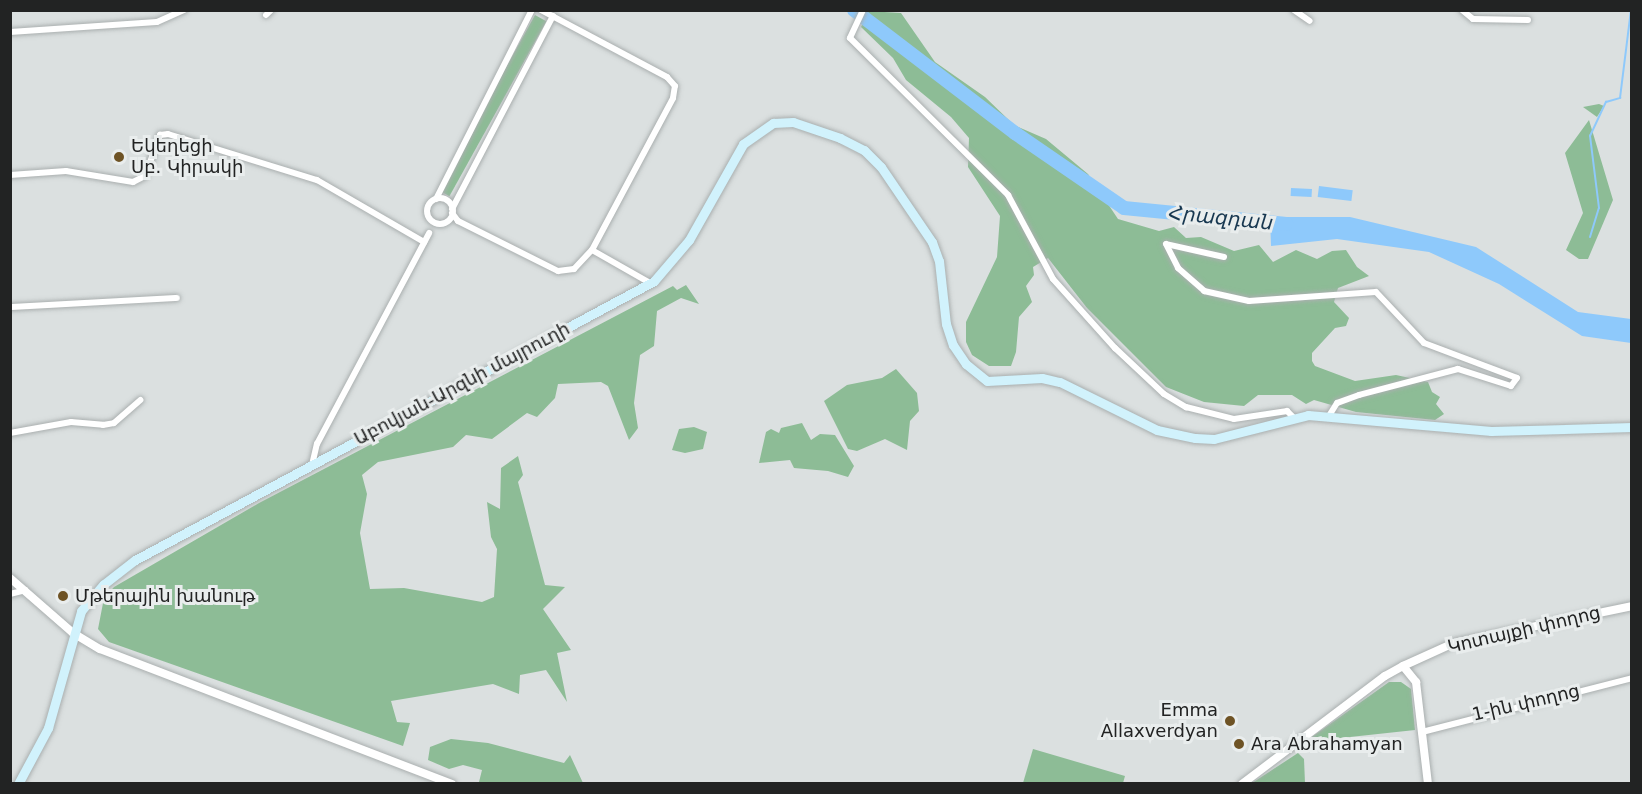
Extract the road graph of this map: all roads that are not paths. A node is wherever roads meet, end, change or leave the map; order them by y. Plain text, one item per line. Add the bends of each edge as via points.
1 (184, 10) edge
2 (532, 10) edge
3 (541, 10) edge
4 (864, 10) edge
5 (1294, 10) edge
6 (1462, 10) edge
7 (553, 16) junction
8 (1528, 20) dead end
9 (1310, 21) dead end
10 (10, 32) edge
11 (10, 175) edge
12 (436, 199) junction
13 (452, 211) junction
14 (448, 221) junction
15 (458, 221) junction
16 (429, 233) dead end
17 (424, 242) junction
18 (592, 249) junction
19 (1224, 258) dead end
20 (650, 283) junction
21 (177, 298) dead end
22 (10, 307) edge
23 (140, 400) dead end
24 (1329, 416) junction
25 (1293, 417) junction
26 (1632, 427) edge
27 (10, 433) edge
28 (311, 465) junction
29 (10, 578) edge
30 (26, 590) junction
31 (10, 594) edge
32 (1632, 606) edge
33 (73, 633) junction
34 (1403, 666) junction
35 (1632, 678) edge
36 (1422, 732) junction
37 (18, 783) edge
38 (452, 783) edge
39 (1242, 783) edge
40 (1428, 783) edge

1 - 10 street via 157,22
2 - 12 street
3 - 7 street
4 - 25 street via 850,38 1008,195 1053,279 1115,348 1164,394 1210,415 1234,419 1287,411
5 - 9 street
6 - 8 street via 1473,19
7 - 13 street
7 - 18 street via 667,76 675,86 673,98
11 - 17 street via 66,171 133,182 145,176 160,135 168,134 317,180
12 - 13 street via 447,201
12 - 14 street via 428,205 428,216 435,223
13 - 14 street
13 - 15 street
14 - 15 street
15 - 18 street via 558,271 574,269
16 - 17 street
17 - 28 street via 317,444
18 - 20 street
19 - 24 street via 1166,244 1178,268 1204,291 1249,301 1376,292 1391,313 1424,343 1517,378 1511,386 1458,369 1337,403
20 - 25 main road, Աբովյան-Արզնի մայրուղի via 689,240 744,144 773,123 793,122 864,150 881,167 932,242 939,261 946,324 953,345 971,369 987,381 1042,378 1060,382 1157,430 1195,438 1214,439
20 - 28 main road, Աբովյան-Արզնի մայրուղի
21 - 22 street
23 - 27 street via 114,423 103,426 71,422
24 - 25 main road, Աբովյան-Արզնի մայրուղի
24 - 26 main road, Աբովյան-Արզնի մայրուղի via 1491,431
28 - 33 main road, Աբովյան-Արզնի մայրուղի via 135,560 104,584 81,611
29 - 30 street
30 - 31 street
30 - 33 street
32 - 34 street, Կոտայքի փողոց via 1454,643
33 - 37 main road, Աբովյան-Արզնի մայրուղի via 48,728
33 - 38 street via 100,649
34 - 36 street via 1416,682
34 - 39 street, Կոտայքի փողոց
35 - 36 street, 1-ին փողոց
36 - 40 street

